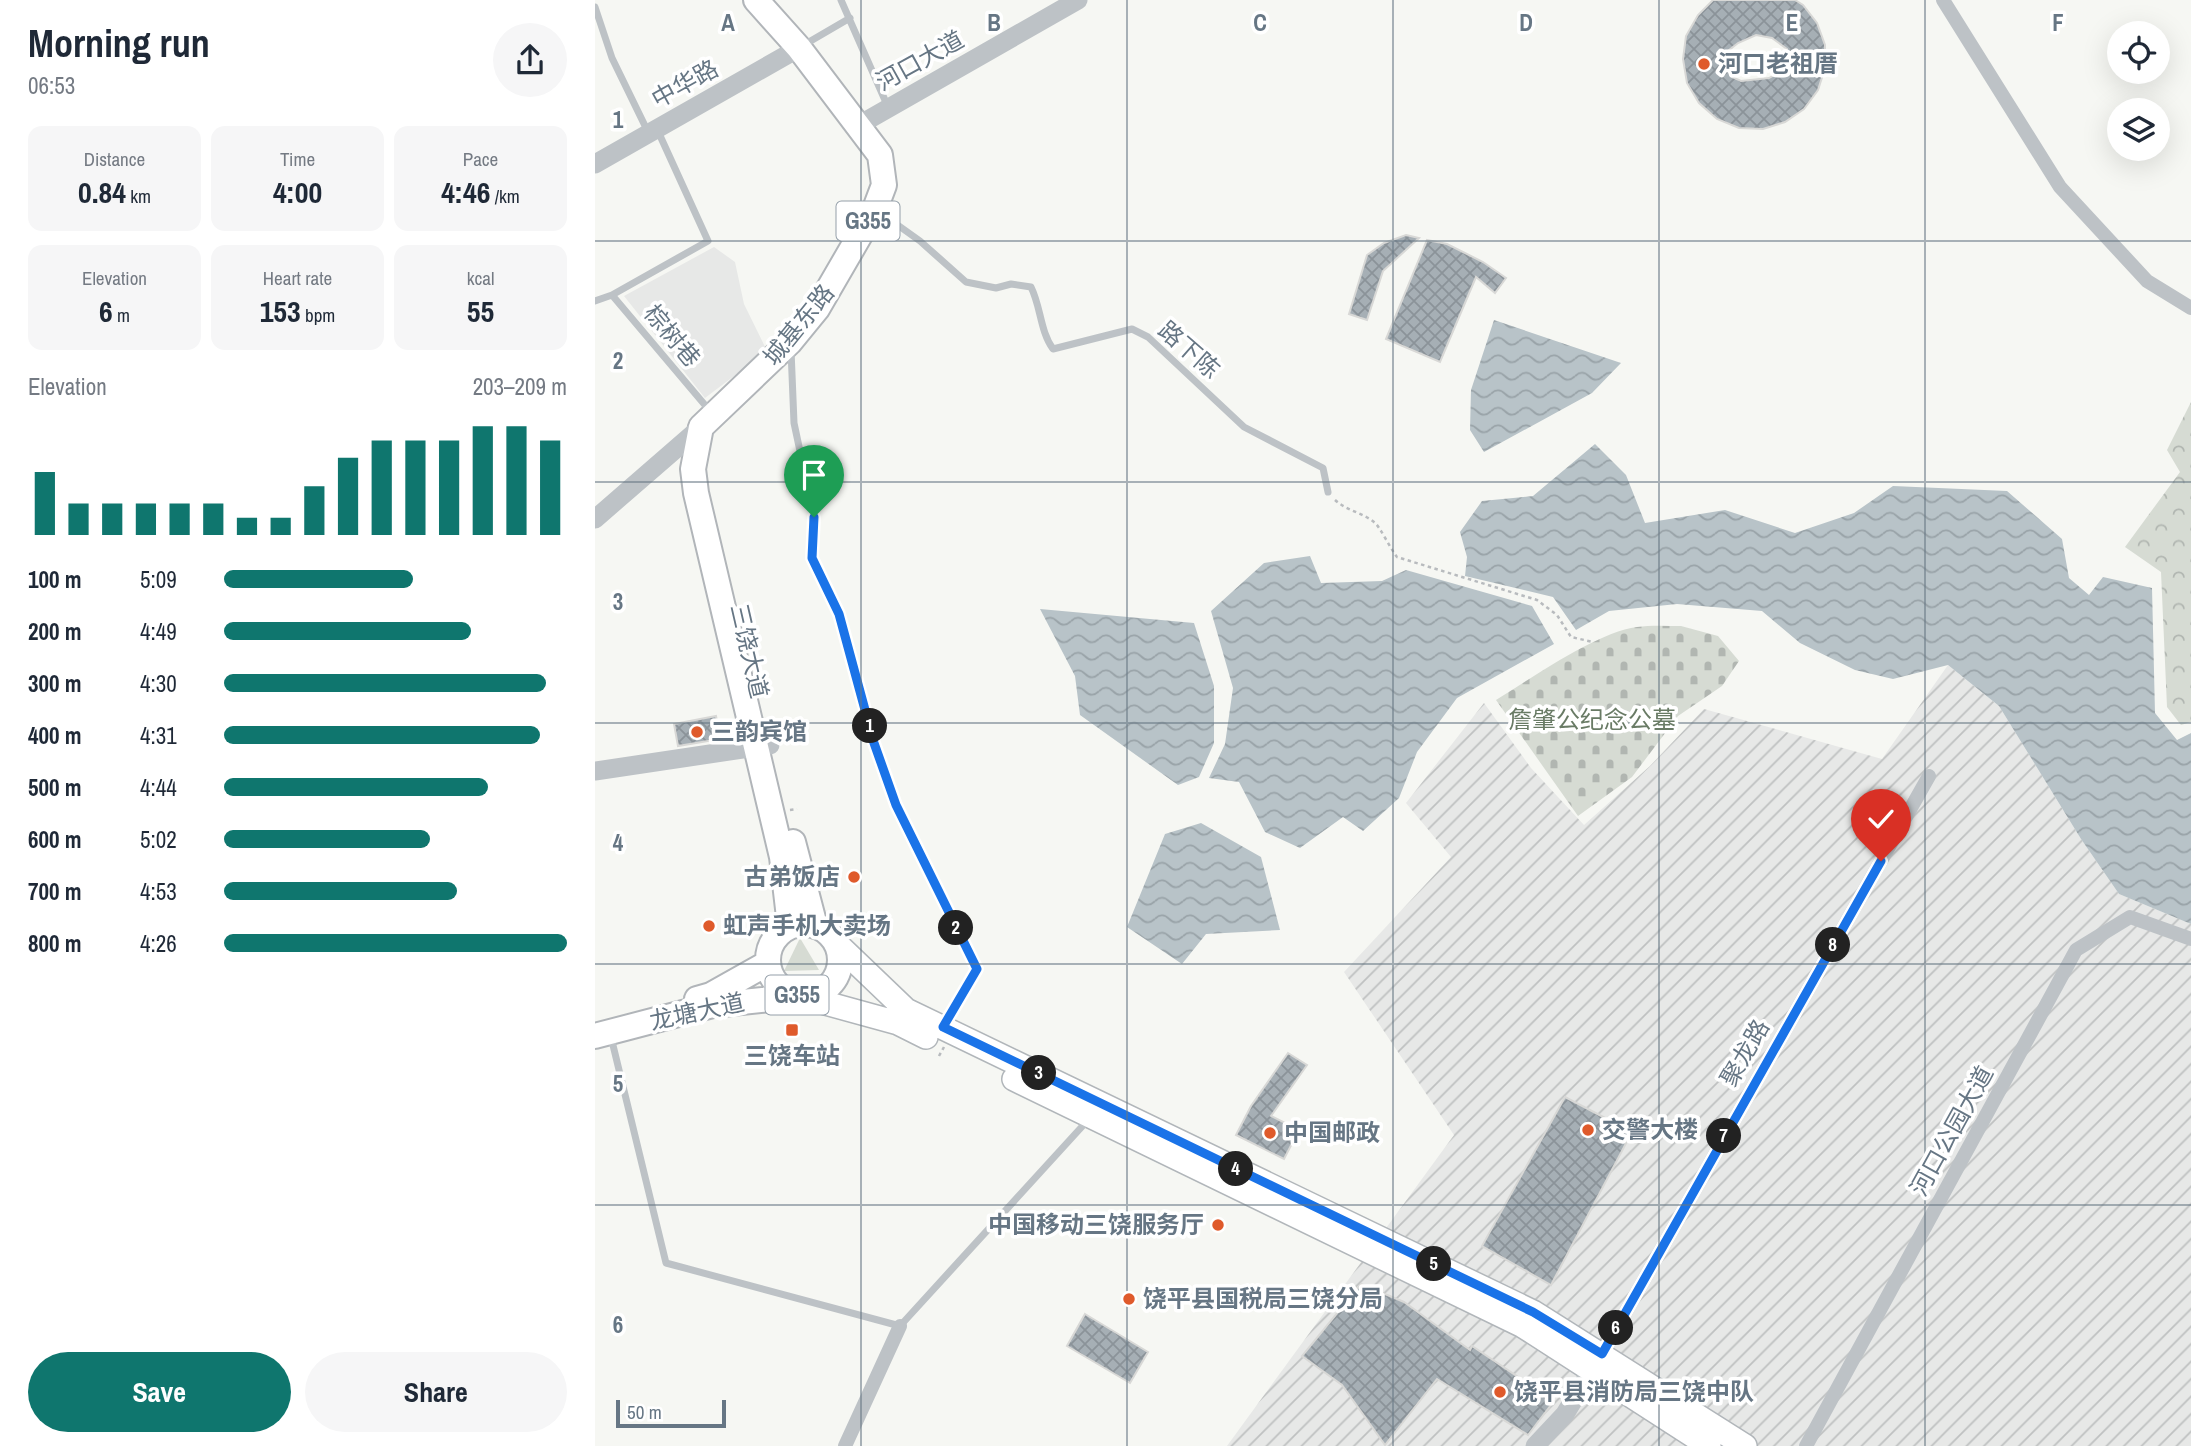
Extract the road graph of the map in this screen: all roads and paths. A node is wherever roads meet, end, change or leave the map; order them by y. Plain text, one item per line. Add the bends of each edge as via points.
1 (756, 0) edge
2 (841, 0) edge
3 (1079, 0) edge
4 (1943, 0) edge
5 (595, 7) edge
6 (850, 18) junction
7 (799, 48) junction
8 (888, 107) junction
9 (859, 125) junction
10 (652, 130) junction
11 (595, 164) edge
12 (875, 209) junction
13 (612, 295) junction
14 (595, 300) edge
15 (2191, 308) edge
16 (790, 342) junction
17 (708, 422) junction
18 (670, 454) junction
19 (694, 461) junction
20 (1328, 492) joint
21 (595, 519) edge
22 (1593, 642) dead end
23 (762, 746) junction
24 (595, 771) edge
25 (1929, 776) dead end
26 (803, 926) junction
27 (2191, 939) edge
28 (836, 943) junction
29 (768, 963) junction
30 (800, 996) junction
31 (712, 1000) junction
32 (902, 1016) junction
33 (943, 1027) junction
34 (602, 1029) edge
35 (1097, 1111) junction
36 (900, 1326) junction
37 (1597, 1362) junction
38 (845, 1446) edge
39 (1535, 1446) edge
40 (1709, 1446) edge
41 (1745, 1446) edge
42 (1806, 1446) edge

1 - 7 highway, 城基东路 / G355
2 - 6 lane
3 - 8 street, 河口大道
4 - 15 street via 2060,187 2147,281
5 - 10 lane via 612,58
6 - 7 lane
6 - 8 lane
7 - 9 highway, 城基东路 / G355
7 - 10 street, 中华路
8 - 9 street, 河口大道
9 - 12 highway, 城基东路 / G355 via 880,155 884,185
10 - 11 street, 中华路
10 - 13 lane via 708,241
12 - 16 highway, 城基东路 / G355 via 817,309
12 - 20 lane, 路下陈 via 966,282 1031,288 1044,337 1053,349 1132,329 1149,337 1244,427 1322,468
13 - 14 lane, 棕树巷
13 - 17 lane, 棕树巷
16 - 17 highway, 城基东路 / G355
16 - 33 lane via 794,423 814,517 812,558 839,614 896,805 977,969
17 - 18 street
17 - 19 highway, 三饶大道
17 - 23 highway, 三饶大道 via 712,488
18 - 19 street via 687,455
18 - 21 street
19 - 23 highway, 三饶大道 via 696,493
20 - 22 path via 1343,508 1376,523 1397,557 1537,600 1557,615 1571,637
23 - 24 street
23 - 26 highway, 三饶大道
25 - 37 street, 聚龙路
26 - 28 highway, G355 via 829,934
26 - 29 highway, G355 via 774,940
27 - 42 street, 河口公园大道 via 2130,917 2076,950
28 - 30 highway, G355 via 837,975 821,991
28 - 32 main road
29 - 30 highway, G355 via 778,985
29 - 31 highway, 龙塘大道 / G355
30 - 31 highway, 龙塘大道 / G355
30 - 32 main road
31 - 34 highway, 龙塘大道 / G355
32 - 33 main road
32 - 35 main road
33 - 35 main road
34 - 36 lane via 666,1263
35 - 36 lane
35 - 37 main road via 1533,1312
36 - 38 street
37 - 39 street via 1565,1414
37 - 40 main road
37 - 41 main road

